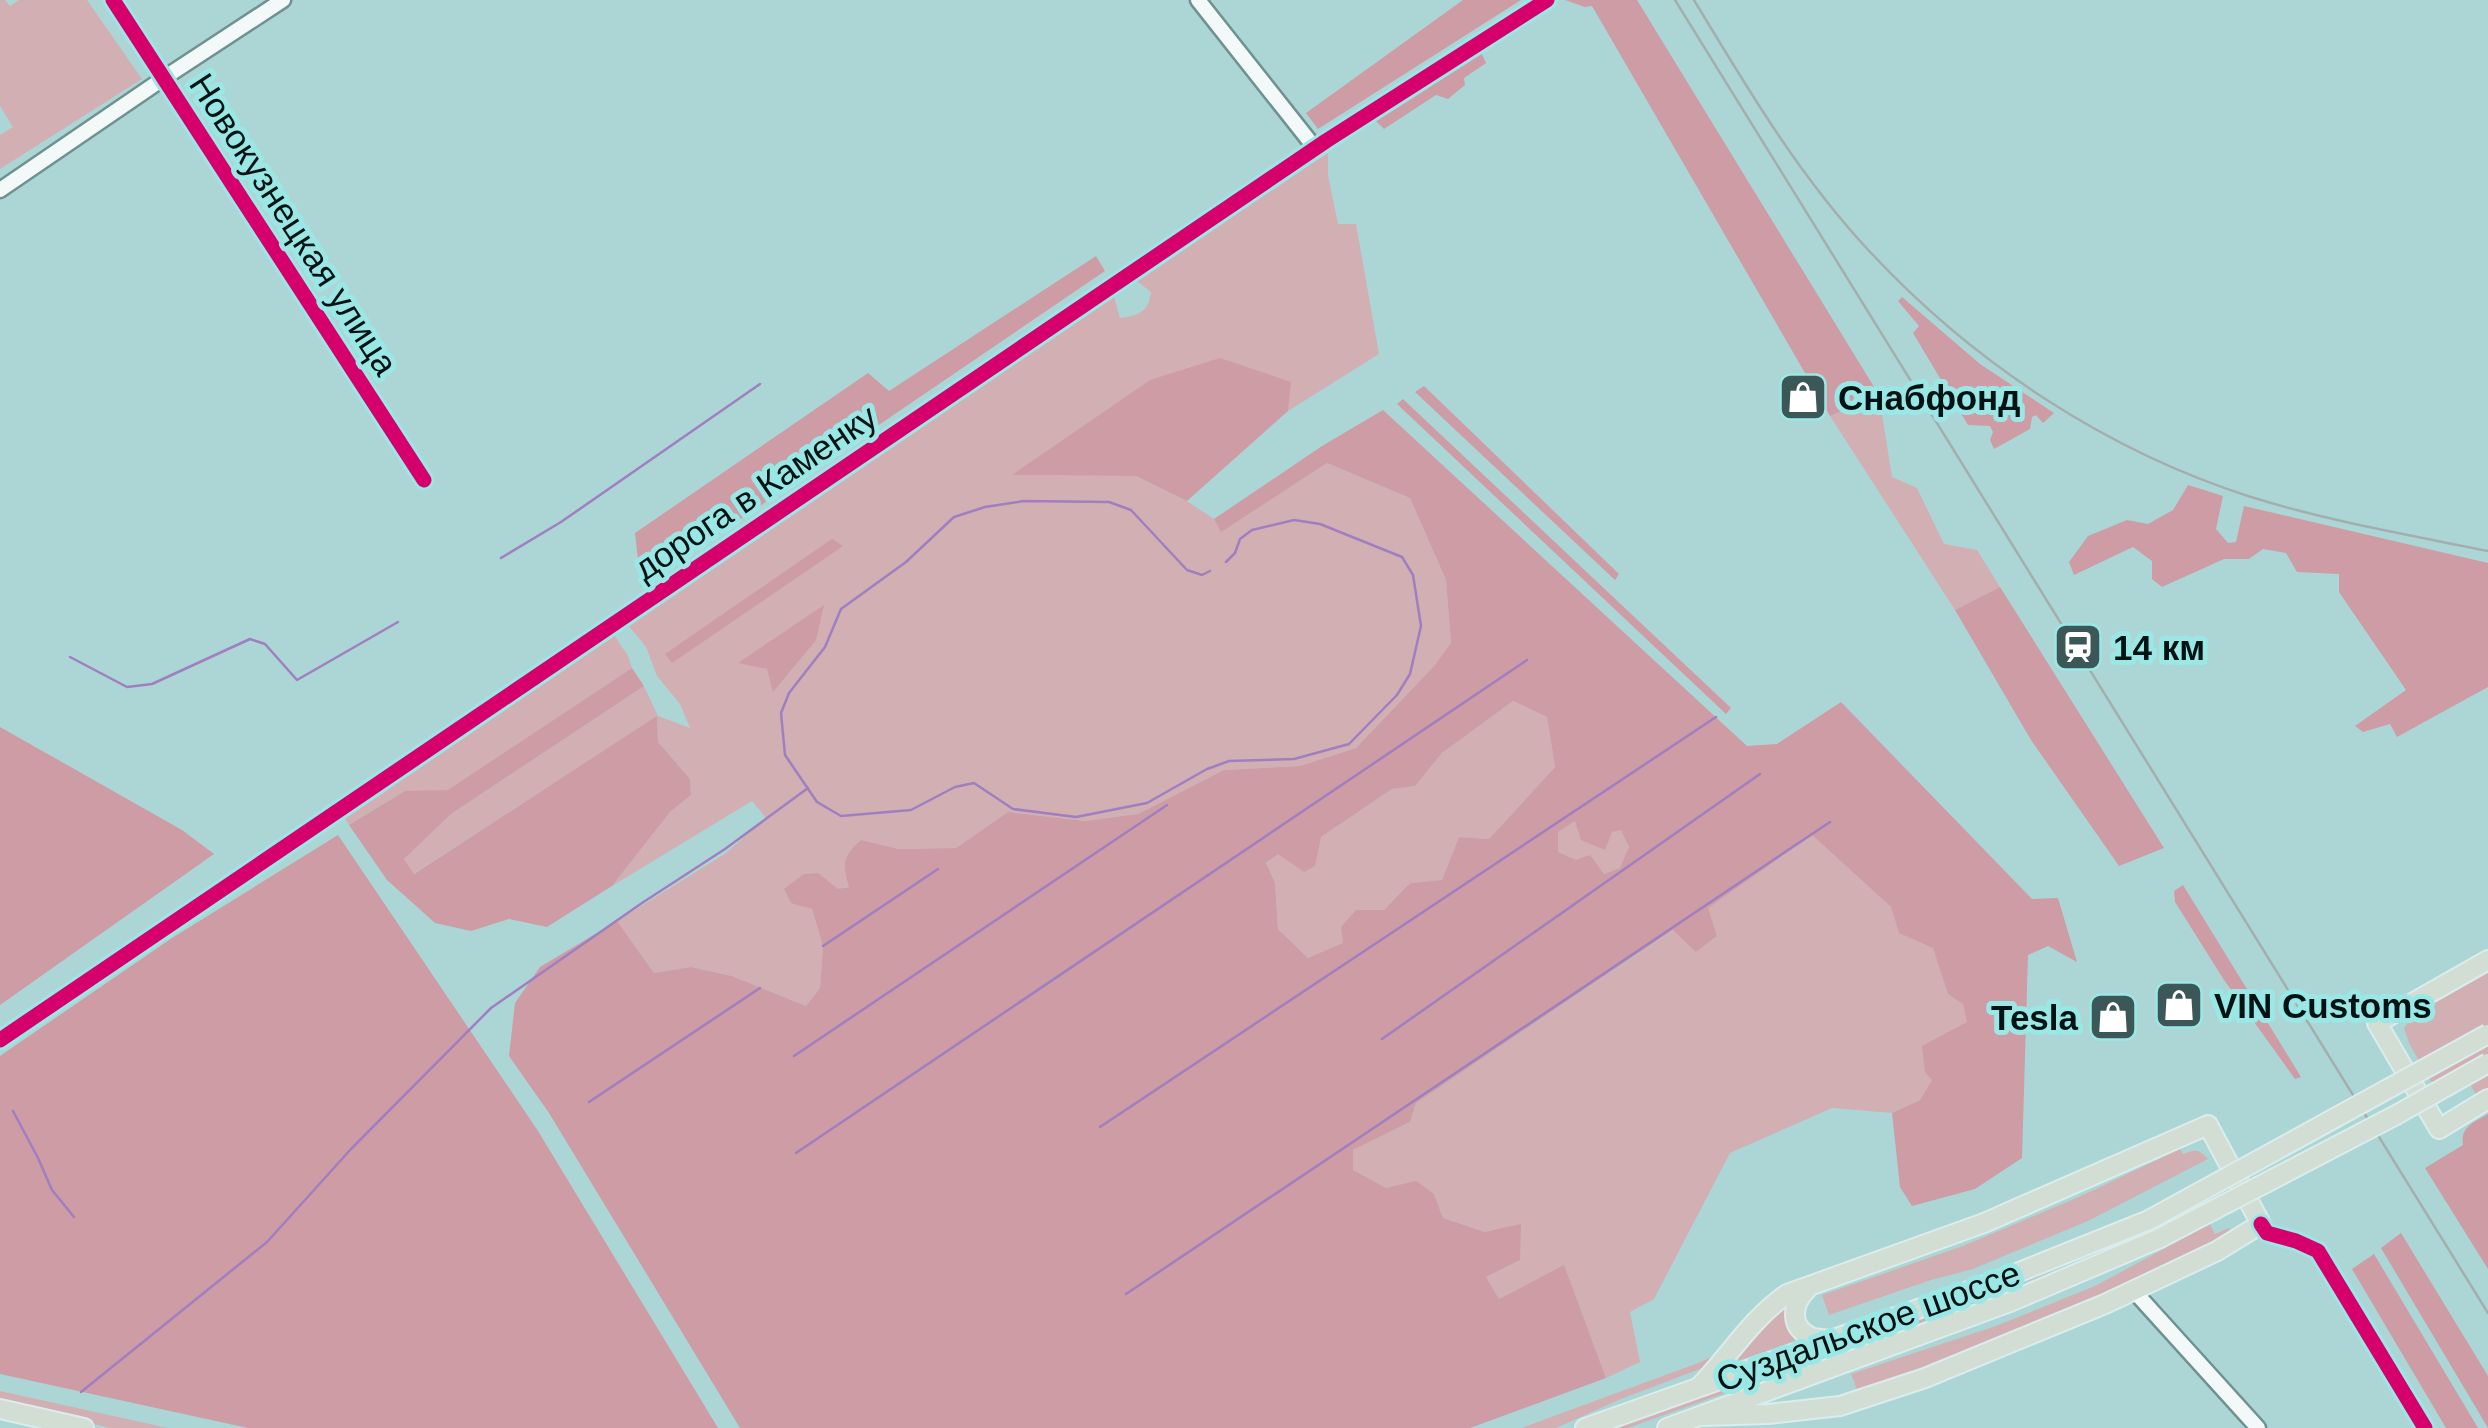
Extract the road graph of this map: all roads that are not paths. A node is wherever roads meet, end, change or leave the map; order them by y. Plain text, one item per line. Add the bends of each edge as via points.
1 (113, 0) edge
2 (283, 0) edge
3 (1198, 0) edge
4 (1548, 0) edge
5 (164, 78) junction
6 (1316, 148) junction
7 (0, 190) edge
8 (424, 480) dead end
9 (2488, 960) edge
10 (2488, 1034) edge
11 (0, 1040) edge
12 (2488, 1063) edge
13 (2488, 1099) edge
14 (2261, 1224) junction
15 (1813, 1284) junction
16 (2134, 1291) junction
17 (1831, 1340) junction
18 (1700, 1386) junction
19 (0, 1409) edge
20 (1702, 1416) junction
21 (84, 1428) edge
22 (1585, 1428) edge
23 (1667, 1428) edge
24 (2258, 1428) edge
25 (2424, 1428) edge

1 - 5 street, Новокузнецкая улица
2 - 5 street
3 - 6 street
4 - 6 street, дорога в Каменку
5 - 7 street
5 - 8 street, Новокузнецкая улица
6 - 11 street, дорога в Каменку
9 - 13 main road via 2378,1023 2439,1129
10 - 17 main road, Суздальское шоссе, bridge via 2149,1220
12 - 20 main road, Суздальское шоссе, bridge via 2158,1239 2010,1302
14 - 15 main road via 2208,1125 1998,1217
14 - 16 main road
14 - 25 street via 2267,1233 2318,1251
15 - 17 main road via 1795,1303 1794,1315 1806,1334
15 - 18 main road via 1770,1305
16 - 20 main road via 1851,1404
16 - 24 street
17 - 18 main road, Суздальское шоссе
18 - 22 main road, Суздальское шоссе
19 - 21 main road
20 - 23 main road, Суздальское шоссе

